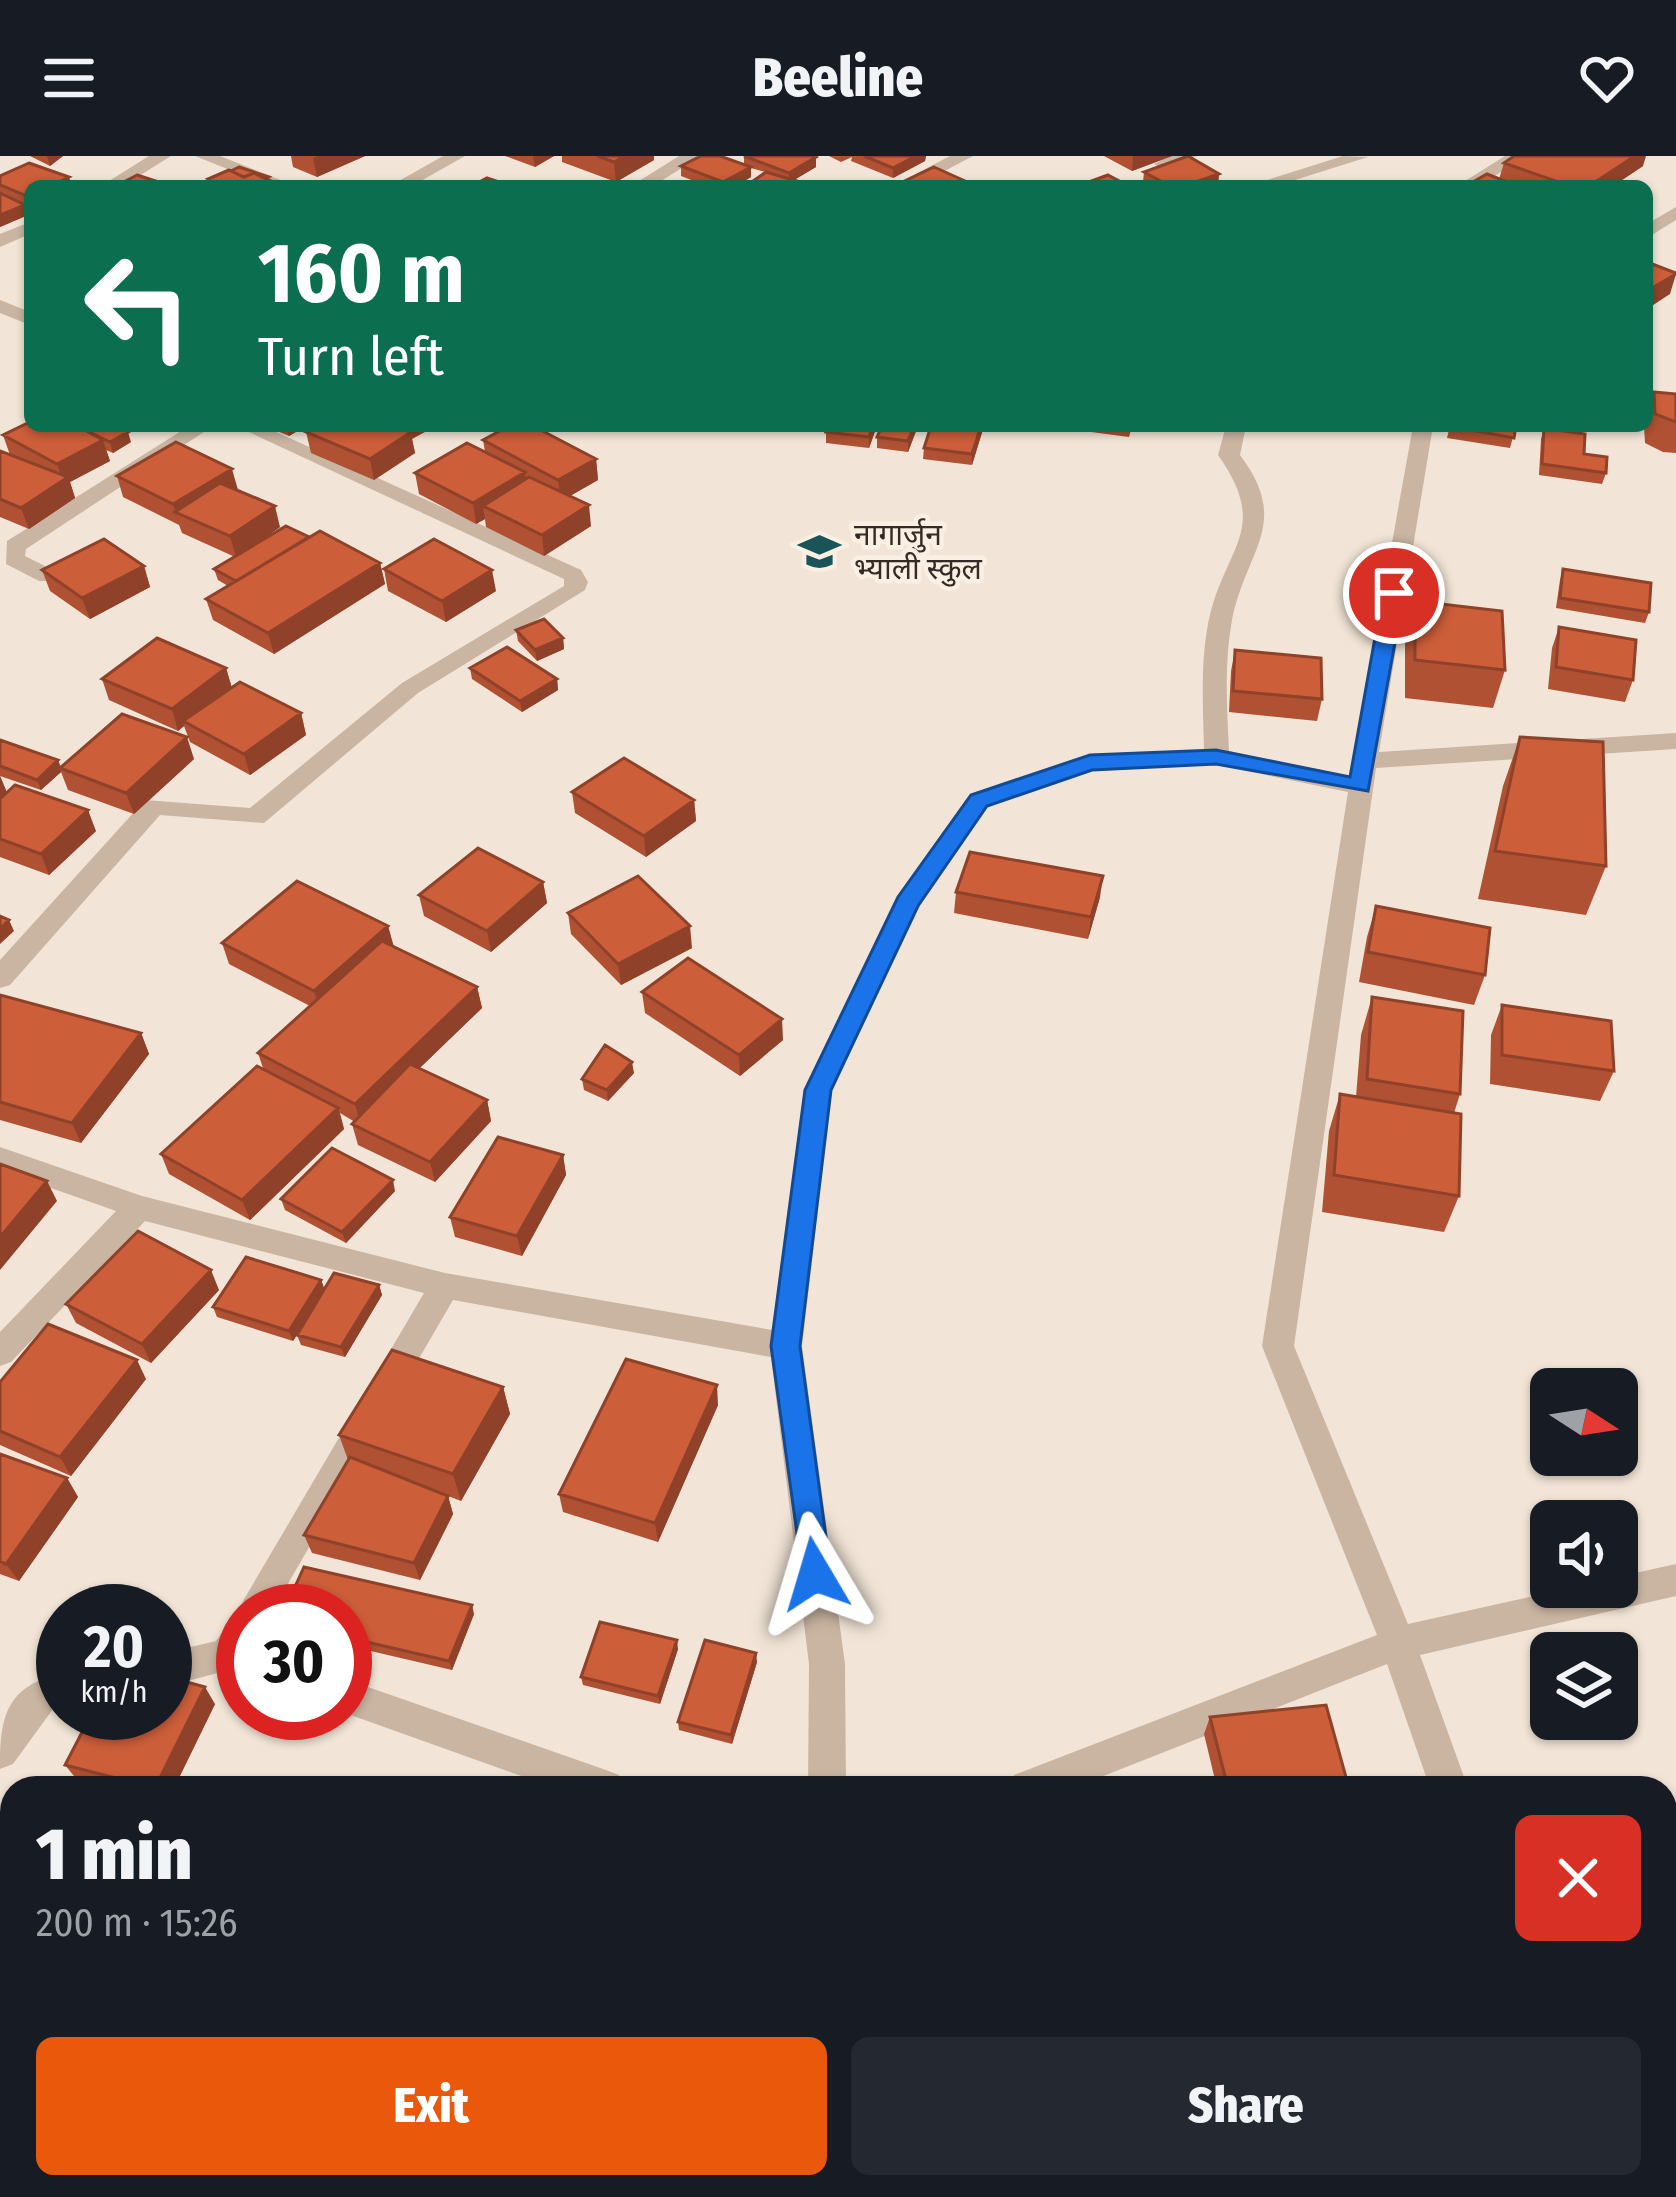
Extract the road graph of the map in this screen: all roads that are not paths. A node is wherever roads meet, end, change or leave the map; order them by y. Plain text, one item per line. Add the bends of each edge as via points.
1 (162, 156) edge
2 (204, 156) edge
3 (456, 156) edge
4 (692, 156) edge
5 (964, 156) edge
6 (1188, 156) edge
7 (1359, 156) edge
8 (1517, 156) edge
9 (1163, 164) edge
10 (120, 180) edge
11 (270, 180) edge
12 (410, 180) edge
13 (650, 180) edge
14 (914, 180) edge
15 (1277, 180) edge
16 (1476, 180) edge
17 (194, 432) edge
18 (261, 432) edge
19 (1235, 432) edge
20 (1422, 432) edge
21 (47, 576) edge
22 (1676, 741) edge
23 (1216, 757) junction
24 (1362, 773) junction
25 (0, 978) edge
26 (0, 1158) edge
27 (139, 1207) junction
28 (445, 1286) junction
29 (785, 1346) junction
30 (0, 1353) edge
31 (1676, 1580) edge
32 (269, 1584) edge
33 (1398, 1642) junction
34 (36, 1702) edge
35 (372, 1706) edge
36 (0, 1751) edge
37 (572, 1776) edge
38 (827, 1776) edge
39 (1057, 1776) edge
40 (1445, 1776) edge

1 - 10 street
2 - 11 street
3 - 12 street
4 - 13 street
5 - 14 street
6 - 9 street
7 - 15 street
8 - 16 street
17 - 21 street via 15,546 14,559
18 - 25 street via 411,490 572,575 574,590 410,688 255,817 154,806
19 - 23 street via 1229,455 1252,481 1255,532 1221,615
20 - 24 street
22 - 24 street
23 - 24 street
23 - 29 street via 1090,763 979,800 907,903 818,1090
24 - 33 street via 1278,1346
26 - 27 street
27 - 28 street
27 - 30 street
28 - 29 street
28 - 32 street
29 - 38 street via 827,1664
31 - 33 street
33 - 39 street
33 - 40 street
34 - 36 street
35 - 37 street

